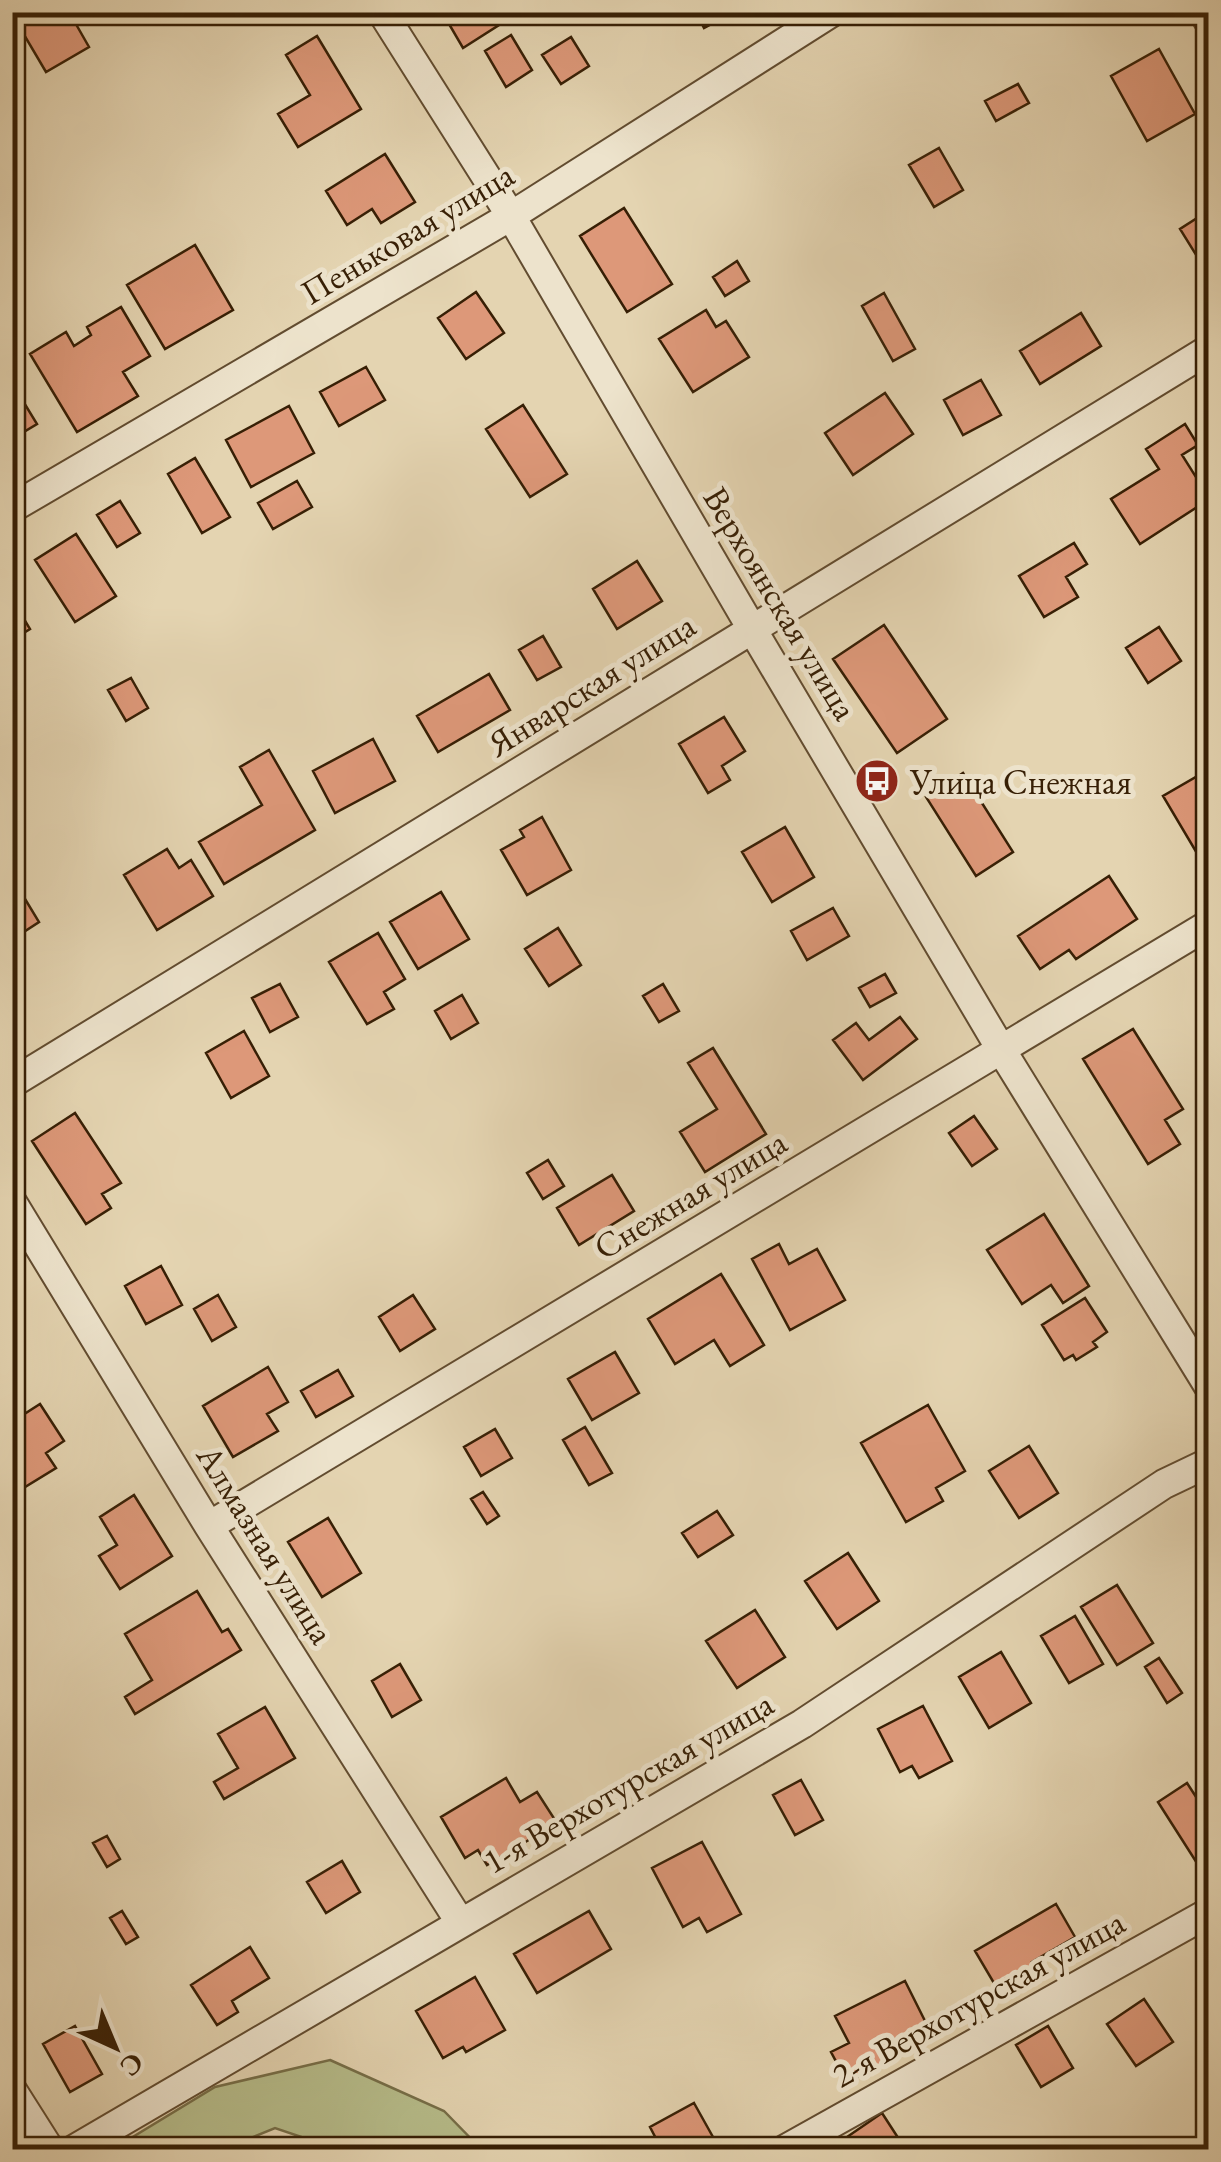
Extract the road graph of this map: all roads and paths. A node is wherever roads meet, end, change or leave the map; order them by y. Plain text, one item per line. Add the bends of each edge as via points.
1 (382, 12) edge
2 (832, 12) edge
3 (1204, 12) edge
4 (1208, 20) edge
5 (511, 216) junction
6 (1208, 350) edge
7 (12, 508) edge
8 (752, 629) junction
9 (1208, 925) edge
10 (1002, 1050) junction
11 (12, 1083) edge
12 (12, 1202) edge
13 (1208, 1385) edge
14 (1208, 1463) edge
15 (209, 1526) junction
16 (1208, 1913) edge
17 (460, 1922) junction
18 (12, 2090) edge
19 (50, 2150) edge
20 (74, 2150) edge
21 (784, 2150) edge

1 - 5 street, Верхоянская улица
2 - 5 street, Пеньковая улица
3 - 4 street
5 - 7 street, Пеньковая улица
5 - 8 street, Верхоянская улица
6 - 8 street, Январская улица
8 - 10 street, Верхоянская улица
8 - 11 street, Январская улица
9 - 10 street, Снежная улица
10 - 13 street, Верхоянская улица
10 - 15 street, Снежная улица
12 - 15 street, Алмазная улица
14 - 17 street, 1-я Верхотурская улица via 1164,1484 802,1724
15 - 17 street, Алмазная улица
16 - 21 street, 2-я Верхотурская улица
17 - 20 street, 1-я Верхотурская улица
18 - 19 street

